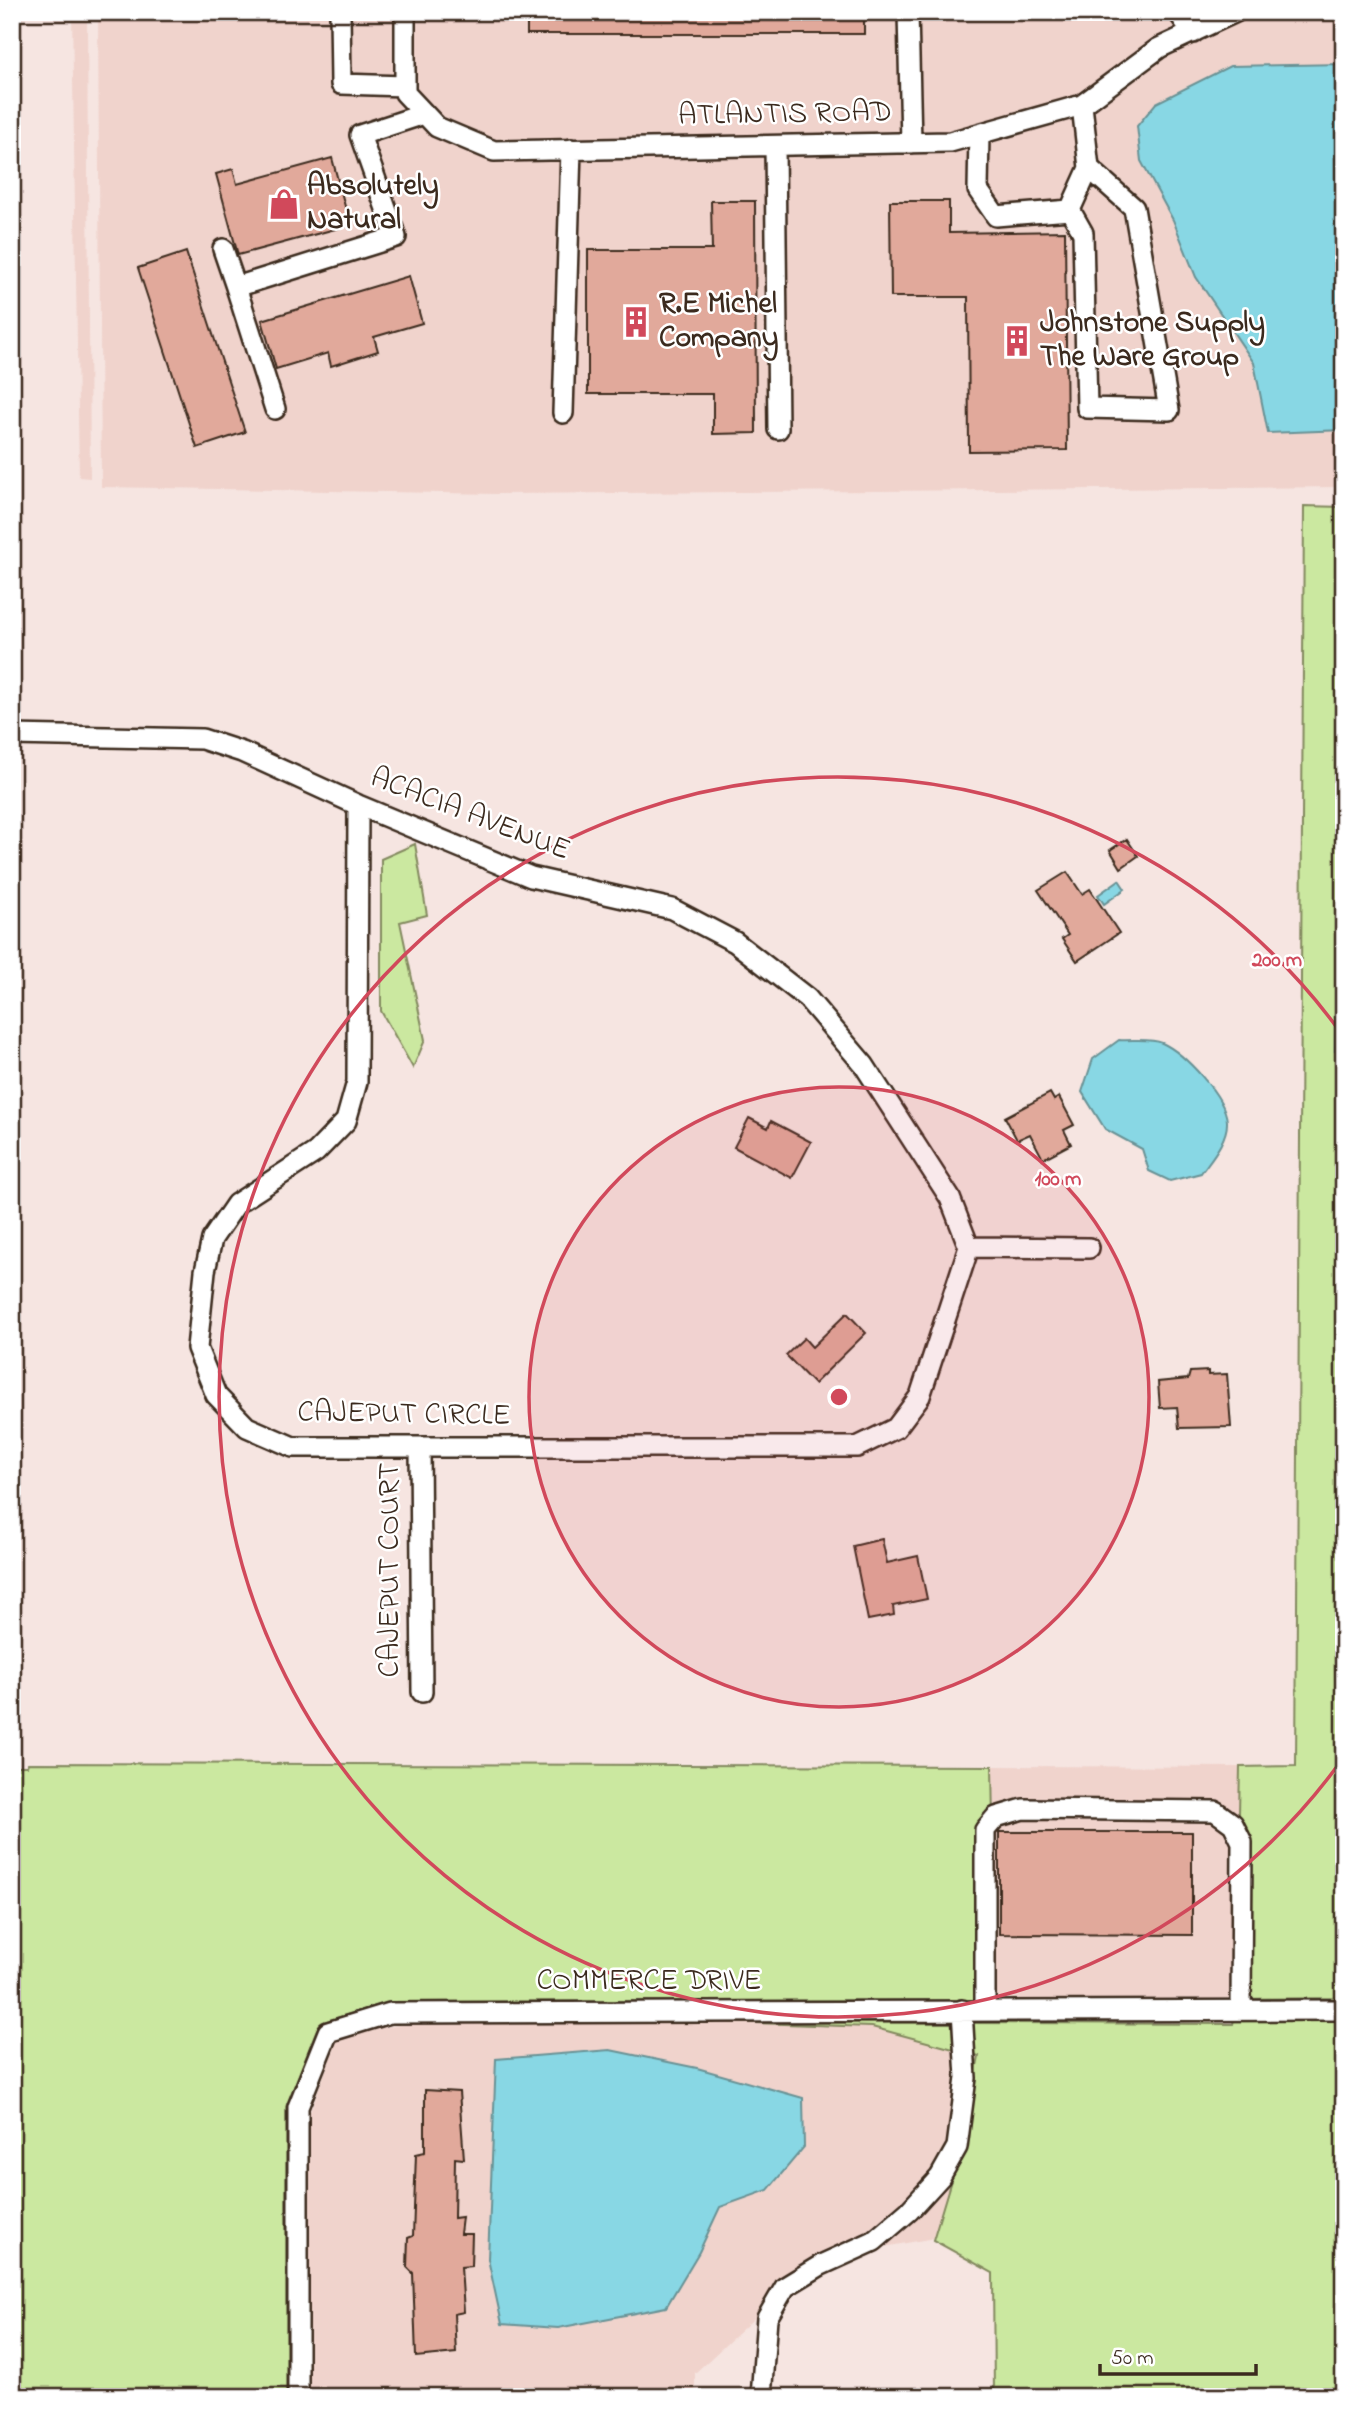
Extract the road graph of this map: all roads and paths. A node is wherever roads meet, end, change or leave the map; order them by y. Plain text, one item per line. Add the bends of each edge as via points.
1 (340, 12) edge
2 (405, 12) edge
3 (908, 12) edge
4 (1178, 12) edge
5 (1236, 12) edge
6 (1193, 33) junction
7 (405, 86) junction
8 (1082, 105) junction
9 (424, 114) junction
10 (979, 134) junction
11 (911, 143) junction
12 (775, 146) junction
13 (571, 149) junction
14 (1088, 168) junction
15 (1070, 209) junction
16 (223, 249) dead end
17 (236, 287) junction
18 (275, 409) dead end
19 (562, 413) dead end
20 (778, 429) dead end
21 (12, 735) edge
22 (358, 805) junction
23 (969, 1247) junction
24 (1089, 1248) dead end
25 (420, 1447) junction
26 (422, 1692) dead end
27 (962, 2010) junction
28 (985, 2010) junction
29 (1241, 2010) junction
30 (1344, 2010) edge
31 (298, 2397) edge
32 (761, 2397) edge

1 - 7 street via 341,84
2 - 7 street
3 - 11 street
4 - 6 street
5 - 6 street, ATLANTIS ROAD
6 - 8 street, ATLANTIS ROAD via 1159,48
7 - 9 street, ATLANTIS ROAD via 405,93
8 - 10 street, ATLANTIS ROAD
8 - 14 street
9 - 13 street, ATLANTIS ROAD via 437,127 494,151
9 - 17 street via 360,135 396,237
10 - 11 street, ATLANTIS ROAD via 950,142
10 - 15 street via 978,190 996,216
11 - 12 street, ATLANTIS ROAD
12 - 13 street, ATLANTIS ROAD
12 - 20 street
13 - 19 street
14 - 15 street
14 - 15 street via 1134,208 1169,410 1087,408 1083,233
16 - 17 street
17 - 18 street
21 - 22 street, ACACIA AVENUE via 202,739 242,751
22 - 23 street, ACACIA AVENUE via 531,877 672,909 735,942 807,998 864,1065 950,1198
22 - 25 street, CAJEPUT CIRCLE via 357,1082 346,1121 316,1152 236,1204 212,1239 197,1348 216,1395 247,1427 293,1447
23 - 24 street
23 - 25 street, CAJEPUT CIRCLE via 920,1396 896,1429 857,1447
25 - 26 street, CAJEPUT COURT
27 - 28 street, COMMERCE DRIVE
27 - 31 street, COMMERCE DRIVE via 390,2012 328,2032 298,2107
27 - 32 street via 966,2078 957,2147 925,2194 874,2241 785,2287 767,2318
28 - 29 street, COMMERCE DRIVE
28 - 29 street via 985,1830 996,1817 1023,1809 1215,1811 1234,1824 1242,1842
29 - 30 street, COMMERCE DRIVE

